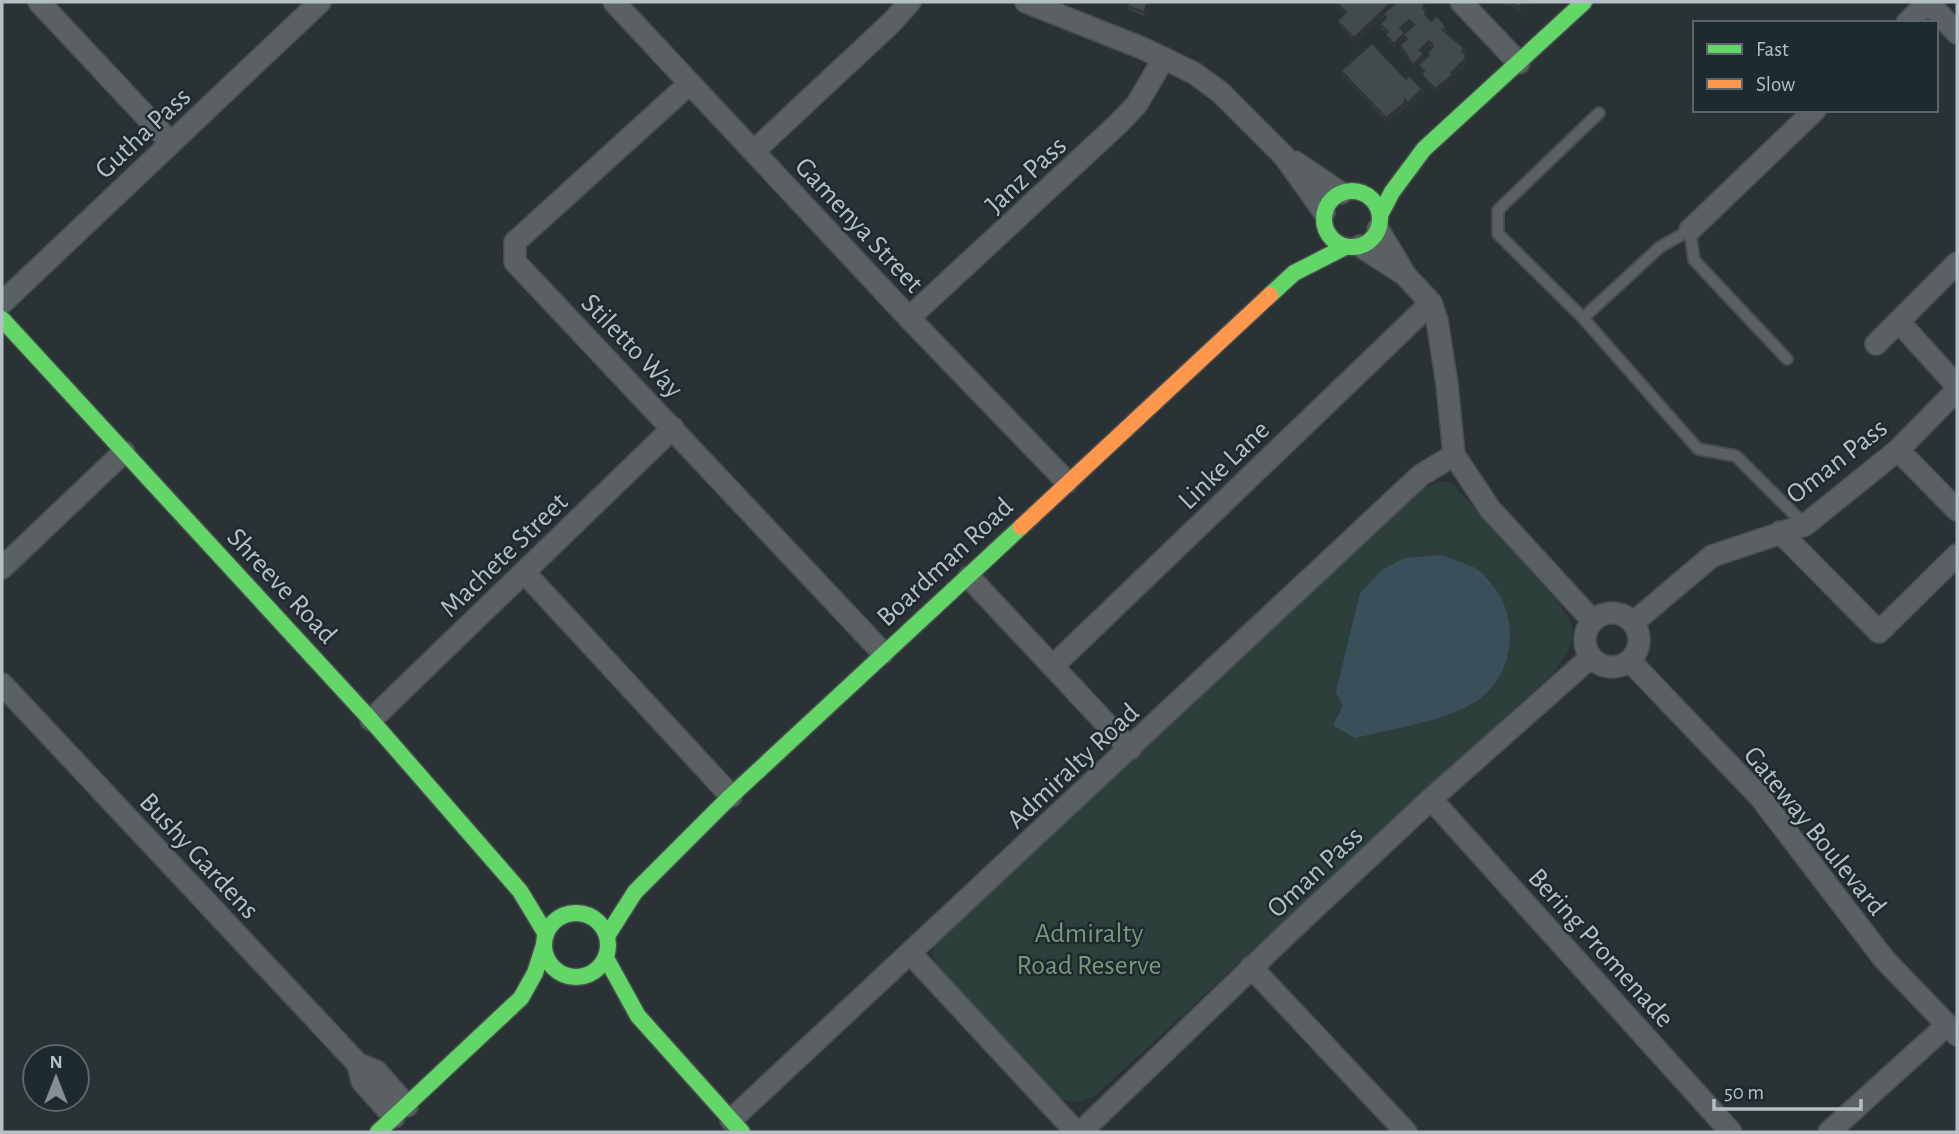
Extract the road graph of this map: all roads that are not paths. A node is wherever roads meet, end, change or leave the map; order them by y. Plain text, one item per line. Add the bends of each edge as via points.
1 (39, 2) edge
2 (320, 2) edge
3 (614, 2) edge
4 (910, 2) edge
5 (1026, 2) edge
6 (1461, 2) edge
7 (1584, 2) edge
8 (1928, 2) edge
9 (1058, 7) edge
10 (1909, 21) edge
11 (1957, 33) edge
12 (1164, 58) junction
13 (1519, 62) junction
14 (689, 84) junction
15 (1813, 112) edge
16 (1599, 113) dead end
17 (171, 143) junction
18 (1424, 149) junction
19 (754, 151) junction
20 (1284, 156) junction
21 (1390, 170) dead end
22 (1369, 181) dead end
23 (1347, 192) junction
24 (1324, 215) junction
25 (1379, 222) junction
26 (1690, 230) junction
27 (1353, 246) junction
28 (1957, 263) edge
29 (1294, 274) junction
30 (1405, 275) junction
31 (2, 303) edge
32 (1431, 303) junction
33 (909, 318) junction
34 (1583, 318) junction
35 (2, 319) edge
36 (1899, 322) junction
37 (1876, 344) dead end
38 (1787, 359) dead end
39 (1957, 388) edge
40 (673, 428) junction
41 (1898, 450) junction
42 (124, 452) junction
43 (1454, 455) junction
44 (1067, 482) junction
45 (1957, 510) edge
46 (1805, 526) junction
47 (1780, 532) junction
48 (1957, 555) edge
49 (2, 568) edge
50 (524, 572) junction
51 (969, 577) junction
52 (1592, 620) junction
53 (1634, 622) junction
54 (883, 653) junction
55 (1591, 657) junction
56 (1630, 661) junction
57 (1053, 666) junction
58 (2, 684) edge
59 (371, 720) junction
60 (1130, 749) junction
61 (731, 796) junction
62 (1432, 799) junction
63 (520, 891) junction
64 (635, 892) junction
65 (585, 914) junction
66 (563, 916) junction
67 (607, 936) junction
68 (545, 939) junction
69 (911, 954) junction
70 (606, 958) junction
71 (1251, 967) junction
72 (579, 977) junction
73 (521, 998) junction
74 (638, 1016) junction
75 (1952, 1030) edge
76 (400, 1111) junction
77 (737, 1126) edge
78 (378, 1132) edge
79 (1078, 1132) edge
80 (1406, 1132) edge
81 (1731, 1132) edge
82 (1829, 1132) edge

1 - 17 street
2 - 17 street, Gutha Pass
3 - 14 street, Gamenya Street
4 - 19 street
5 - 9 street
6 - 13 street
7 - 13 street, Boardman Road
8 - 10 street
8 - 11 street
9 - 12 street
12 - 20 street via 1220,92
12 - 33 street, Janz Pass via 1137,104 1118,124
13 - 18 street, Boardman Road
14 - 19 street, Gamenya Street
14 - 40 street, Stiletto Way via 515,242 515,262
15 - 26 street
16 - 34 lane via 1498,210 1498,234
17 - 31 street, Gutha Pass
18 - 21 street, Boardman Road
18 - 25 street, Boardman Road via 1392,192
19 - 33 street, Gamenya Street
20 - 23 street
20 - 24 street
22 - 23 street, Boardman Road
23 - 24 street, Boardman Road via 1327,204
23 - 25 street via 1368,196 1377,208
24 - 27 street via 1329,237
24 - 29 street, Boardman Road
25 - 27 street, Boardman Road via 1368,242
25 - 30 street
26 - 34 lane via 1660,247
26 - 38 lane via 1694,260
27 - 29 street, Boardman Road
27 - 30 street
28 - 36 street
29 - 44 street, Boardman Road
30 - 32 street
32 - 43 street via 1447,384
32 - 57 street, Linke Lane
33 - 44 street, Gamenya Street
34 - 46 lane via 1698,449 1736,456
35 - 42 street, Shreeve Road
36 - 37 street
36 - 39 street
39 - 41 street, Oman Pass
40 - 50 street, Machete Street
40 - 54 street, Stiletto Way
41 - 45 street
41 - 46 street, Oman Pass
42 - 49 street
42 - 59 street, Shreeve Road
43 - 52 street via 1490,509
43 - 60 street, Admiralty Road via 1421,475
44 - 51 street, Boardman Road
46 - 47 street, Oman Pass
47 - 48 street via 1879,632
47 - 53 street, Oman Pass via 1712,556
50 - 59 street, Machete Street
50 - 61 street
51 - 54 street, Boardman Road
51 - 57 street
52 - 53 street via 1606,613 1623,614
52 - 55 street via 1584,642
53 - 56 street via 1640,638
54 - 61 street, Boardman Road
55 - 56 street via 1602,666 1618,667
55 - 62 street, Oman Pass
56 - 75 street, Gateway Boulevard via 1760,797 1884,959
57 - 60 street
58 - 76 street, Bushy Gardens via 358,1064 362,1081
59 - 63 street, Shreeve Road
60 - 69 street, Admiralty Road
61 - 64 street, Boardman Road
62 - 71 street, Oman Pass
62 - 81 street, Bering Promenade
63 - 66 street, Shreeve Road
63 - 68 street, Shreeve Road
64 - 65 street, Boardman Road
64 - 67 street, Boardman Road
65 - 66 street, Boardman Road
65 - 67 street via 595,919
66 - 68 street
67 - 70 street, Boardman Road
68 - 72 street via 549,963 564,975
68 - 73 street via 536,973
69 - 77 street, Admiralty Road
69 - 79 street
70 - 72 street via 601,966
70 - 74 street
71 - 79 street, Oman Pass
71 - 80 street
72 - 73 street
72 - 74 street
73 - 76 street
74 - 77 street
75 - 82 street
76 - 78 street

